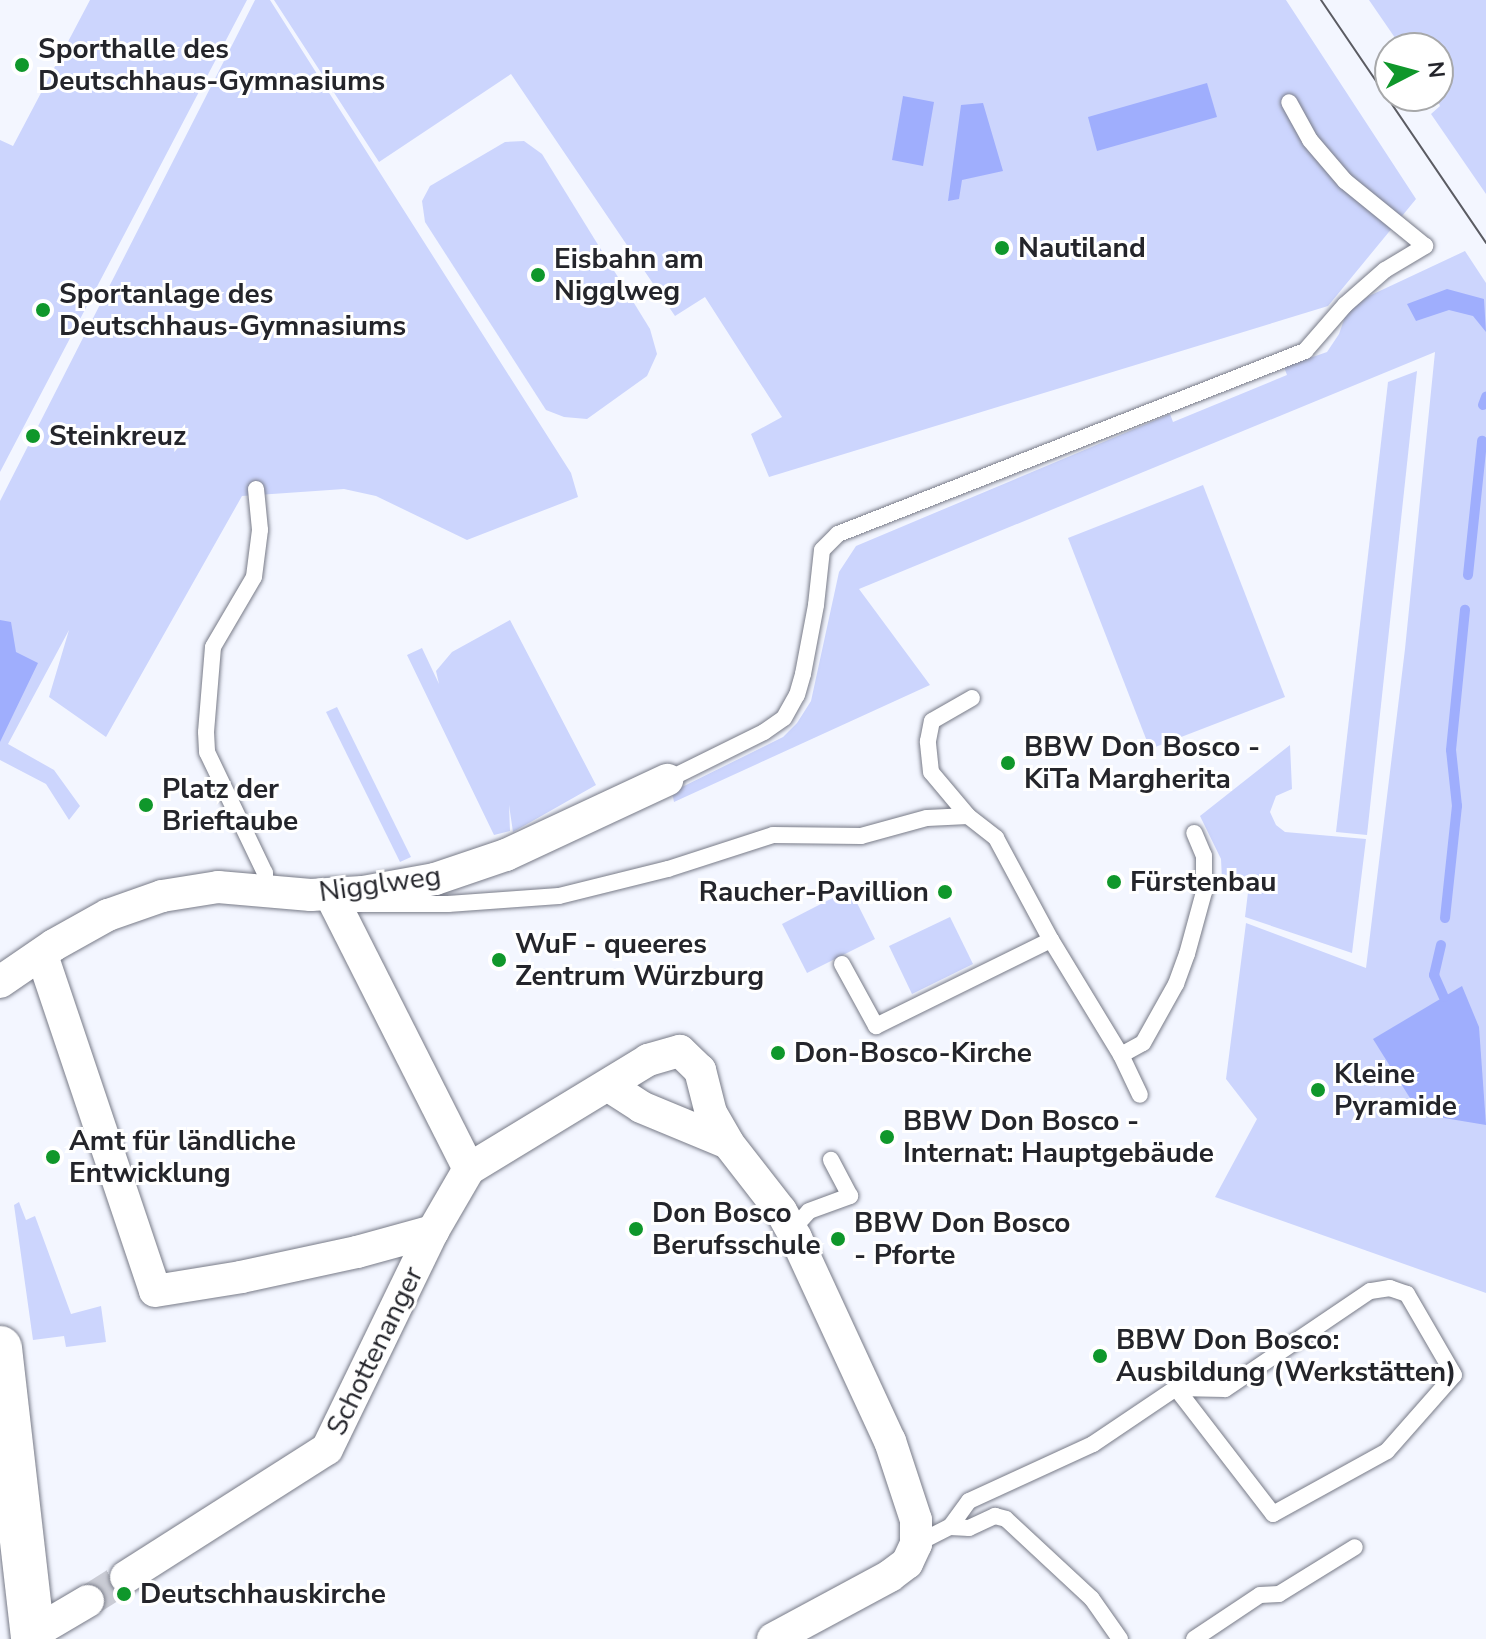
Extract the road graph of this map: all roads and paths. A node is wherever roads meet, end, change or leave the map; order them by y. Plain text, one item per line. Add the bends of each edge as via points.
1 (1289, 102) dead end
2 (256, 489) dead end
3 (972, 698) dead end
4 (667, 780) joint
5 (968, 816) junction
6 (1194, 833) dead end
7 (265, 881) junction
8 (330, 894) junction
9 (1051, 940) junction
10 (42, 955) junction
11 (842, 964) dead end
12 (0, 982) edge
13 (1121, 1055) junction
14 (609, 1086) junction
15 (1140, 1095) dead end
16 (728, 1143) junction
17 (831, 1160) dead end
18 (469, 1169) junction
19 (792, 1230) junction
20 (433, 1231) junction
21 (0, 1348) edge
22 (1176, 1388) junction
23 (950, 1527) junction
24 (916, 1544) junction
25 (1355, 1547) dead end
26 (126, 1577) tunnel mouth
27 (88, 1601) tunnel mouth
28 (33, 1636) edge
29 (786, 1636) edge
30 (1120, 1639) edge
31 (1194, 1639) edge

1 - 4 lane via 1310,140 1345,181 1425,246 1345,305 1305,351 838,534 822,550 803,674 784,718
2 - 7 lane via 260,530 254,577 213,647 207,752
3 - 5 lane via 932,721 928,741 931,772
4 - 8 street, Nigglweg via 402,886
5 - 8 lane via 927,818 861,836 773,835 559,896 363,906
5 - 9 lane via 996,838
6 - 13 lane via 1204,856 1204,892 1187,954 1143,1043
7 - 8 street, Nigglweg
7 - 10 street, Nigglweg via 162,896 108,915
8 - 18 street
9 - 11 lane via 876,1026
9 - 13 lane
10 - 12 street, Nigglweg
10 - 20 street via 155,1291 343,1256
13 - 15 lane
14 - 16 street via 641,1107
14 - 16 street, Schottenanger via 648,1060 680,1051 700,1070 711,1113
14 - 18 street, Schottenanger
16 - 19 street, Schottenanger
17 - 19 lane via 850,1196 809,1211
18 - 20 street, Schottenanger
19 - 24 street, Schottenanger via 890,1441 916,1520
20 - 26 street, Schottenanger via 327,1449
21 - 28 street
22 - 22 lane via 1273,1514 1387,1451 1454,1375 1407,1294 1390,1288 1370,1291 1225,1389
22 - 23 lane via 1093,1444 969,1501
23 - 24 lane
23 - 30 lane via 969,1528 995,1516 1006,1519 1092,1599
24 - 29 street via 907,1563 890,1576
25 - 31 lane via 1279,1594 1260,1595
27 - 28 street

